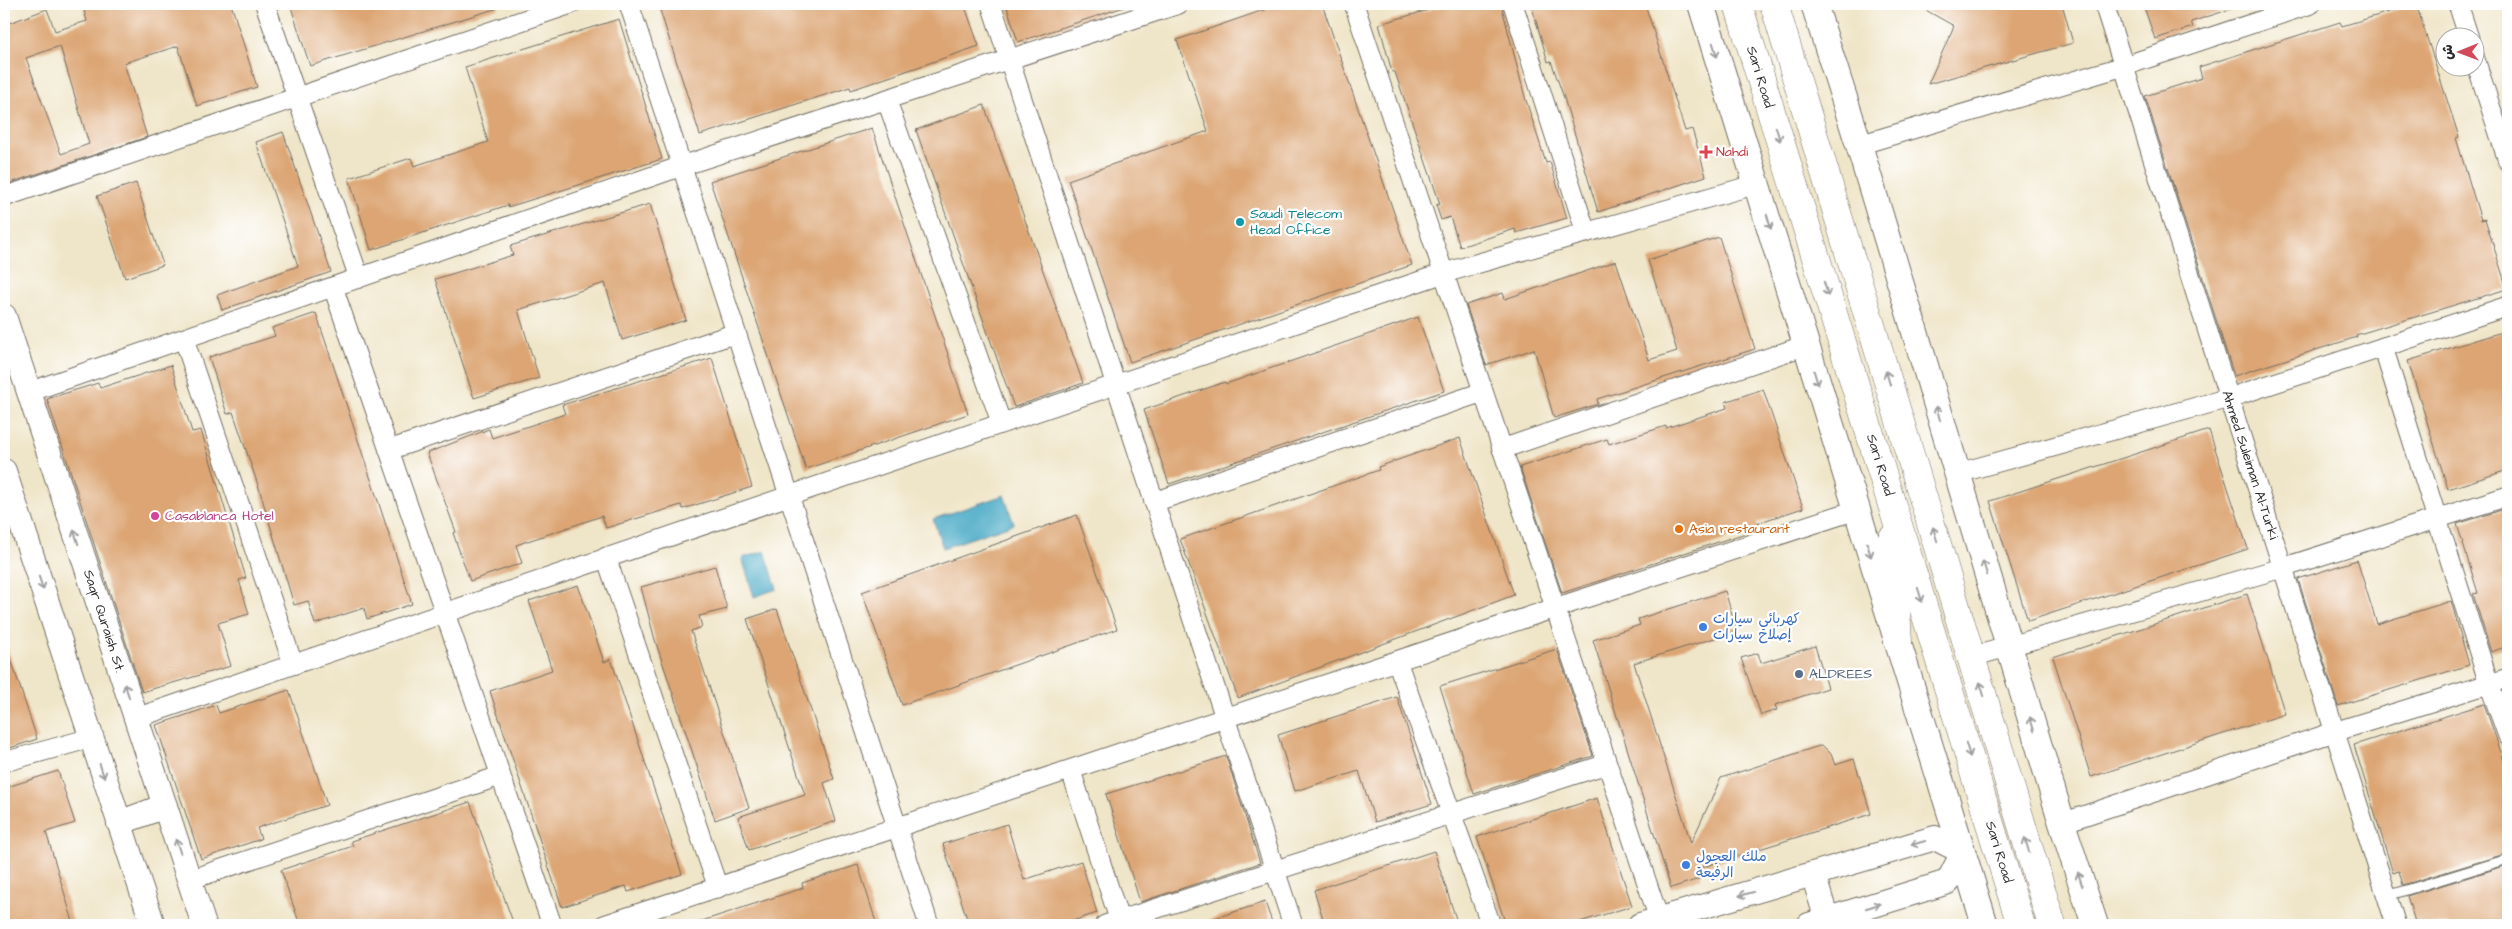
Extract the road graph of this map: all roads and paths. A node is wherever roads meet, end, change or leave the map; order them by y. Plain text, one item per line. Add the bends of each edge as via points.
1 (265, 4) edge
2 (571, 4) edge
3 (629, 4) edge
4 (992, 4) edge
5 (1179, 4) edge
6 (1354, 4) edge
7 (1513, 4) edge
8 (1701, 4) edge
9 (1738, 4) edge
10 (1774, 4) edge
11 (1814, 4) edge
12 (2104, 4) edge
13 (2311, 4) edge
14 (2458, 4) edge
15 (2286, 8) edge
16 (2466, 28) edge
17 (1009, 59) junction
18 (2124, 66) junction
19 (2481, 78) edge
20 (297, 97) junction
21 (887, 101) junction
22 (1859, 145) junction
23 (2508, 161) edge
24 (682, 166) junction
25 (1757, 184) junction
26 (4, 197) edge
27 (1586, 233) junction
28 (1444, 273) junction
29 (359, 278) junction
30 (333, 287) junction
31 (2508, 306) edge
32 (4, 316) edge
33 (736, 332) junction
34 (184, 339) junction
35 (1806, 345) junction
36 (2383, 347) junction
37 (1115, 384) junction
38 (29, 392) junction
39 (1483, 392) junction
40 (2229, 398) junction
41 (1001, 422) junction
42 (1502, 449) junction
43 (388, 450) junction
44 (4, 470) edge
45 (1956, 474) junction
46 (789, 494) junction
47 (1889, 496) junction
48 (2508, 496) edge
49 (1154, 502) junction
50 (1856, 510) junction
51 (2437, 519) junction
52 (606, 557) junction
53 (2282, 568) junction
54 (1555, 608) junction
55 (444, 612) junction
56 (1898, 642) junction
57 (2009, 646) junction
58 (1972, 657) junction
59 (1397, 661) junction
60 (293, 664) junction
61 (2508, 678) edge
62 (2490, 684) junction
63 (136, 718) junction
64 (1225, 719) junction
65 (2334, 732) junction
66 (2508, 736) edge
67 (91, 738) junction
68 (4, 762) edge
69 (1607, 764) junction
70 (1071, 771) junction
71 (500, 776) junction
72 (165, 806) junction
73 (1451, 814) junction
74 (119, 823) junction
75 (2062, 823) junction
76 (898, 829) junction
77 (1963, 852) junction
78 (2508, 859) edge
79 (1275, 871) junction
80 (1813, 874) junction
81 (189, 880) junction
82 (718, 888) junction
83 (2386, 896) junction
84 (1649, 922) edge
85 (1818, 922) edge
86 (1115, 924) edge
87 (153, 925) edge
88 (204, 925) edge
89 (552, 925) edge
90 (604, 925) edge
91 (929, 925) edge
92 (1293, 925) edge
93 (1491, 925) edge
94 (1985, 925) edge
95 (2021, 925) edge
96 (2052, 925) edge
97 (2095, 925) edge
98 (2396, 925) edge

1 - 20 street
2 - 20 street
3 - 24 street
4 - 17 street
5 - 17 street
6 - 28 street
7 - 27 street
8 -> 25 main road
9 -> 47 main road, Sari Road
58 -> 10 main road, Sari Road
11 - 22 main road
12 - 18 street, Ahmed Suleiman Al-Turki
13 - 15 street
14 - 16 street
15 - 18 street
17 - 21 street
17 - 37 street
18 - 22 street
18 - 40 street, Ahmed Suleiman Al-Turki
19 - 23 street
20 - 26 street
20 - 29 street
21 - 24 street
21 - 41 street
45 -> 22 main road
24 - 29 street
24 - 33 street
25 - 27 street
25 -> 35 main road
27 - 28 street
28 - 37 street
28 - 39 street
29 - 30 street
30 - 34 street
30 - 43 street
31 - 36 street
32 - 38 street, Saqr Quraish St.
33 - 43 street
33 - 46 street
34 - 38 street
34 - 60 street
35 - 42 street
35 -> 50 main road
36 - 40 street
36 - 51 street
37 - 41 street
37 - 49 street
63 -> 38 street, Saqr Quraish St.
39 - 42 street
39 - 49 street
40 - 45 street
40 - 53 street, Ahmed Suleiman Al-Turki
41 - 46 street
42 - 54 street
43 - 55 street
44 -> 67 street
57 -> 45 main road
46 - 52 street
46 - 76 street
47 - 56 main road
47 -> 95 main road, Sari Road
48 - 51 street
49 - 64 street
50 - 54 street
50 -> 56 main road
51 - 53 street
51 - 62 street
52 - 55 street
52 - 82 street
53 - 57 street
53 - 65 street, Ahmed Suleiman Al-Turki
54 - 59 street
54 - 69 street
55 - 60 street
55 - 71 street
56 - 77 main road
57 - 58 street
75 -> 57 main road
96 -> 58 main road, Sari Road
59 - 64 street
59 - 73 street
60 - 63 street
61 - 62 street
62 - 65 street
62 - 66 street
63 - 72 street, Saqr Quraish St.
64 - 70 street
64 - 79 street
65 - 75 street
65 - 83 street, Ahmed Suleiman Al-Turki
67 - 68 street
67 -> 74 street
69 - 73 street
69 - 84 street
70 - 76 street
70 - 86 street
71 - 81 street
71 - 89 street
72 - 74 street
81 -> 72 street, Saqr Quraish St.
73 - 79 street
73 - 93 street
74 - 87 street
97 -> 75 main road
76 - 82 street
76 - 91 street
77 -> 80 street via 1935,838
85 -> 77 street via 1948,882
77 - 94 main road
78 - 83 lane
79 - 86 street
79 - 92 street
80 -> 84 street
80 - 85 street
81 - 88 street, Saqr Quraish St.
82 - 90 street
83 - 98 street, Ahmed Suleiman Al-Turki

